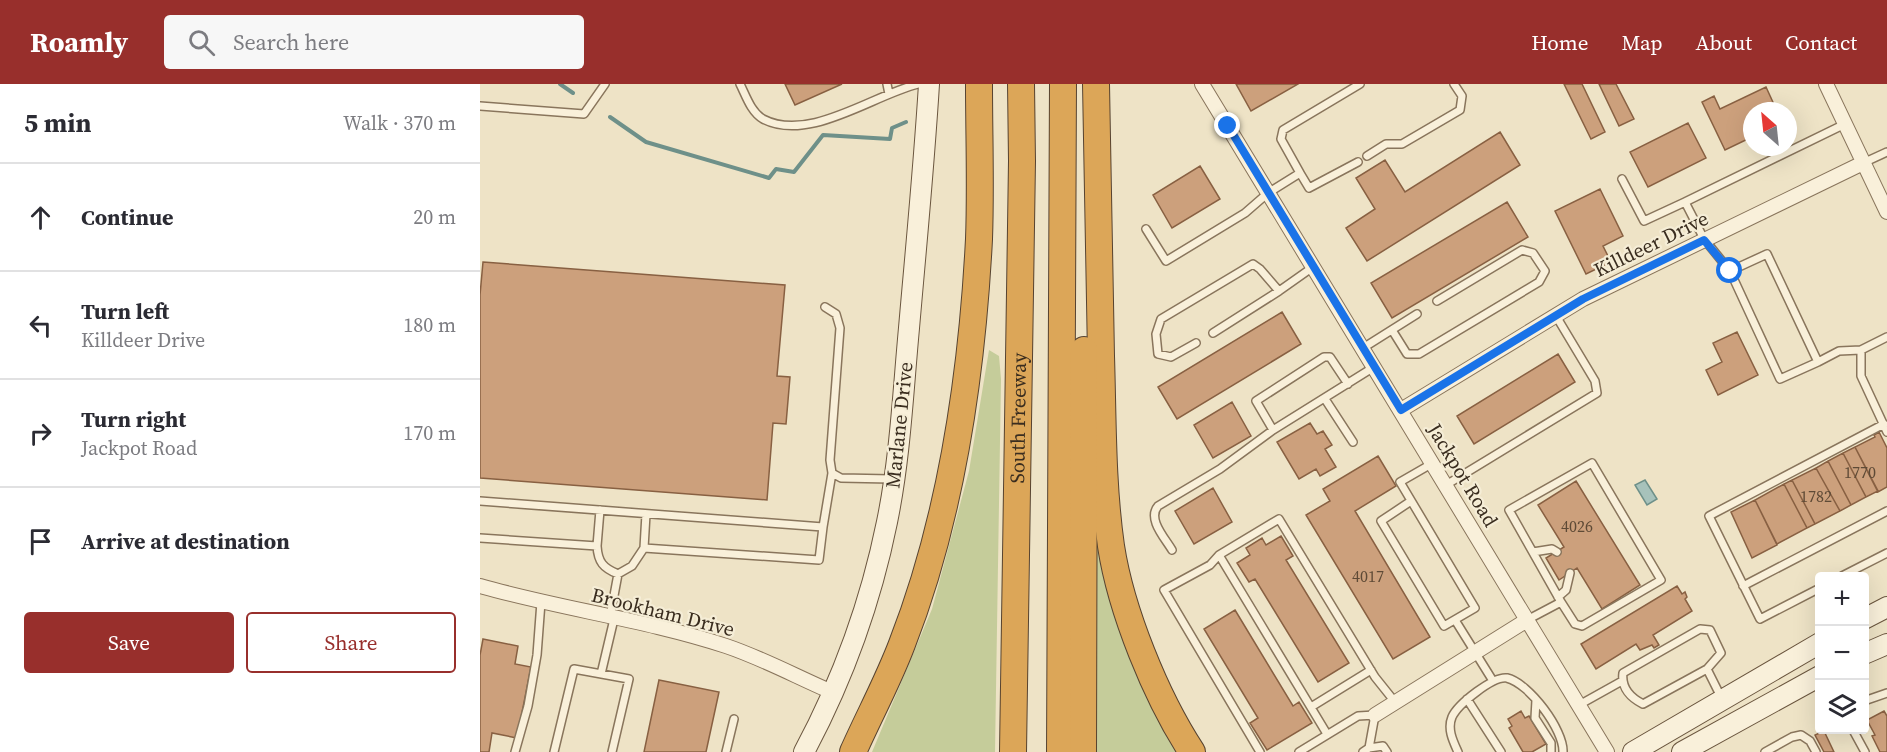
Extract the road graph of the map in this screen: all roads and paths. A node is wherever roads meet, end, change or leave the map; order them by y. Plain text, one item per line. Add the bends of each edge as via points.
1 (605, 84) edge
2 (741, 84) edge
3 (887, 84) edge
4 (918, 84) edge
5 (928, 84) edge
6 (979, 84) edge
7 (991, 84) edge
8 (1021, 84) edge
9 (1063, 84) edge
10 (1086, 84) edge
11 (1096, 84) edge
12 (1202, 84) edge
13 (1360, 84) edge
14 (1454, 84) edge
15 (1826, 84) edge
16 (890, 94) junction
17 (480, 106) edge
18 (1845, 124) junction
19 (1887, 152) edge
20 (1367, 156) dead end
21 (1358, 162) dead end
22 (1863, 163) junction
23 (1300, 173) junction
24 (1622, 179) dead end
25 (1268, 193) junction
26 (1685, 202) junction
27 (1887, 212) edge
28 (1146, 229) dead end
29 (979, 238) junction
30 (1704, 240) junction
31 (1313, 267) junction
32 (1730, 271) junction
33 (1279, 291) junction
34 (1437, 301) dead end
35 (825, 307) dead end
36 (1417, 314) dead end
37 (1556, 316) junction
38 (1392, 330) junction
39 (1213, 333) dead end
40 (1887, 337) edge
41 (1196, 343) dead end
42 (1363, 348) junction
43 (1861, 350) junction
44 (1818, 362) junction
45 (1374, 367) junction
46 (1348, 384) junction
47 (1324, 399) junction
48 (1401, 410) junction
49 (1885, 428) edge
50 (1273, 429) junction
51 (1353, 442) dead end
52 (1433, 463) junction
53 (832, 473) junction
54 (894, 479) junction
55 (1446, 485) junction
56 (480, 501) edge
57 (1411, 501) junction
58 (600, 510) junction
59 (1887, 511) edge
60 (646, 514) junction
61 (824, 527) junction
62 (480, 538) edge
63 (597, 546) junction
64 (644, 548) junction
65 (1172, 550) dead end
66 (1533, 552) junction
67 (1557, 552) dead end
68 (1887, 553) edge
69 (1219, 555) junction
70 (1850, 572) edge
71 (1570, 573) dead end
72 (618, 574) junction
73 (480, 586) edge
74 (1743, 586) junction
75 (1815, 591) edge
76 (1559, 600) junction
77 (541, 602) junction
78 (1887, 607) edge
79 (1869, 616) edge
80 (612, 618) junction
81 (1455, 620) junction
82 (1527, 620) junction
83 (1887, 644) edge
84 (1815, 646) edge
85 (1475, 652) junction
86 (1869, 652) edge
87 (1707, 669) junction
88 (1371, 670) junction
89 (601, 674) junction
90 (1815, 679) edge
91 (1493, 681) junction
92 (1622, 681) junction
93 (832, 692) junction
94 (1887, 693) edge
95 (1467, 699) junction
96 (1723, 699) junction
97 (1869, 699) edge
98 (1536, 700) junction
99 (1395, 702) junction
100 (1579, 705) junction
101 (1311, 707) junction
102 (1375, 715) junction
103 (734, 719) dead end
104 (1718, 731) junction
105 (1327, 734) junction
106 (1856, 734) edge
107 (1366, 750) edge
108 (515, 752) edge
109 (554, 752) edge
110 (612, 752) edge
111 (726, 752) edge
112 (804, 752) edge
113 (853, 752) edge
114 (1013, 752) edge
115 (1060, 752) edge
116 (1083, 752) edge
117 (1192, 752) edge
118 (1260, 752) edge
119 (1299, 752) edge
120 (1387, 752) edge
121 (1458, 752) edge
122 (1501, 752) edge
123 (1551, 752) edge
124 (1563, 752) edge
125 (1607, 752) edge
126 (1633, 752) edge
127 (1682, 752) edge
128 (1707, 752) edge
129 (1766, 752) edge
130 (1816, 752) edge
131 (1865, 752) edge

1 - 17 lane via 584,114
2 - 16 lane via 752,108 762,118 807,126
3 - 16 lane
4 - 16 lane
5 - 54 street, Marlane Drive
6 - 29 highway
7 - 29 highway via 988,200
8 - 114 highway, South Freeway
9 - 115 highway
10 - 116 highway
11 - 117 highway via 1104,469 1112,547 1123,598 1146,660
12 - 25 street, Jackpot Road
13 - 23 lane via 1283,130 1281,139
14 - 20 lane via 1462,96 1460,110 1402,144 1386,144
15 - 18 street
18 - 22 street
18 - 26 lane
19 - 22 lane
21 - 23 lane via 1310,188
22 - 27 street
22 - 30 street, Killdeer Drive
23 - 25 lane
24 - 26 lane via 1644,221
25 - 28 lane via 1245,213 1166,261
25 - 31 street, Jackpot Road
26 - 30 lane
29 - 113 highway via 960,430 939,527 902,645
30 - 32 lane
30 - 37 street, Killdeer Drive
31 - 33 lane
31 - 42 street, Jackpot Road
32 - 44 lane via 1767,254
32 - 44 lane via 1780,379
33 - 39 lane
33 - 41 lane via 1253,264 1161,320 1156,334 1158,354 1171,357
34 - 38 lane via 1522,250 1533,253 1545,272 1539,282 1419,354 1407,354
35 - 53 lane via 836,314 840,328
36 - 38 lane
37 - 48 street, Killdeer Drive
37 - 55 lane via 1595,381 1598,393
38 - 42 lane
40 - 43 lane
42 - 45 street, Jackpot Road
43 - 44 lane via 1839,351
43 - 49 lane via 1861,376
45 - 46 lane
45 - 48 street, Jackpot Road
46 - 47 lane
46 - 50 lane via 1330,357 1324,357 1257,398 1256,404
47 - 50 lane
47 - 51 lane
48 - 52 street, Jackpot Road
49 - 74 lane via 1709,516
50 - 65 lane via 1220,469 1154,510 1153,518
52 - 55 street, Jackpot Road
52 - 57 lane via 1400,482
53 - 54 lane via 841,478
53 - 61 lane
54 - 93 street, Marlane Drive via 877,563
55 - 82 street, Jackpot Road
56 - 58 lane
57 - 81 lane via 1475,608
57 - 81 lane via 1381,521 1443,627
58 - 60 lane
58 - 63 lane
59 - 74 lane
60 - 61 lane
60 - 64 lane
61 - 64 lane via 819,560
62 - 63 lane
63 - 72 lane via 598,559 607,570
64 - 72 lane via 632,566
66 - 67 lane
66 - 76 lane
66 - 76 lane via 1509,510 1592,463 1660,580 1582,626 1575,624
68 - 70 lane
69 - 88 lane via 1279,519
69 - 101 lane
69 - 118 lane via 1210,565 1164,590
71 - 76 lane
72 - 80 lane
73 - 77 street, Brookham Drive
74 - 75 lane via 1760,619
76 - 82 lane
77 - 80 street, Brookham Drive
77 - 108 lane via 537,655
78 - 79 street
80 - 89 lane
80 - 93 street, Brookham Drive via 728,647
81 - 85 lane
82 - 85 street
82 - 100 street, Jackpot Road
83 - 86 street
84 - 96 street
85 - 91 lane
85 - 99 street
87 - 92 lane via 1644,705 1631,698
87 - 92 lane via 1721,653 1710,630 1700,629 1623,673
87 - 96 lane
88 - 99 lane
88 - 101 lane
89 - 109 lane via 574,669
89 - 110 lane via 629,679
90 - 104 street
91 - 95 lane
91 - 98 lane via 1506,678 1517,682
92 - 100 lane
93 - 112 street, Marlane Drive
94 - 97 lane
95 - 121 lane via 1452,717 1450,732
95 - 122 lane
96 - 126 street
98 - 123 lane via 1535,718 1551,742
98 - 124 lane via 1562,738
99 - 102 street
100 - 125 street, Jackpot Road
101 - 105 lane
102 - 105 lane via 1358,716
102 - 107 lane
103 - 111 lane
104 - 127 street
104 - 128 street
105 - 119 lane
106 - 131 lane
107 - 120 lane via 1383,746
129 - 130 lane via 1801,735

